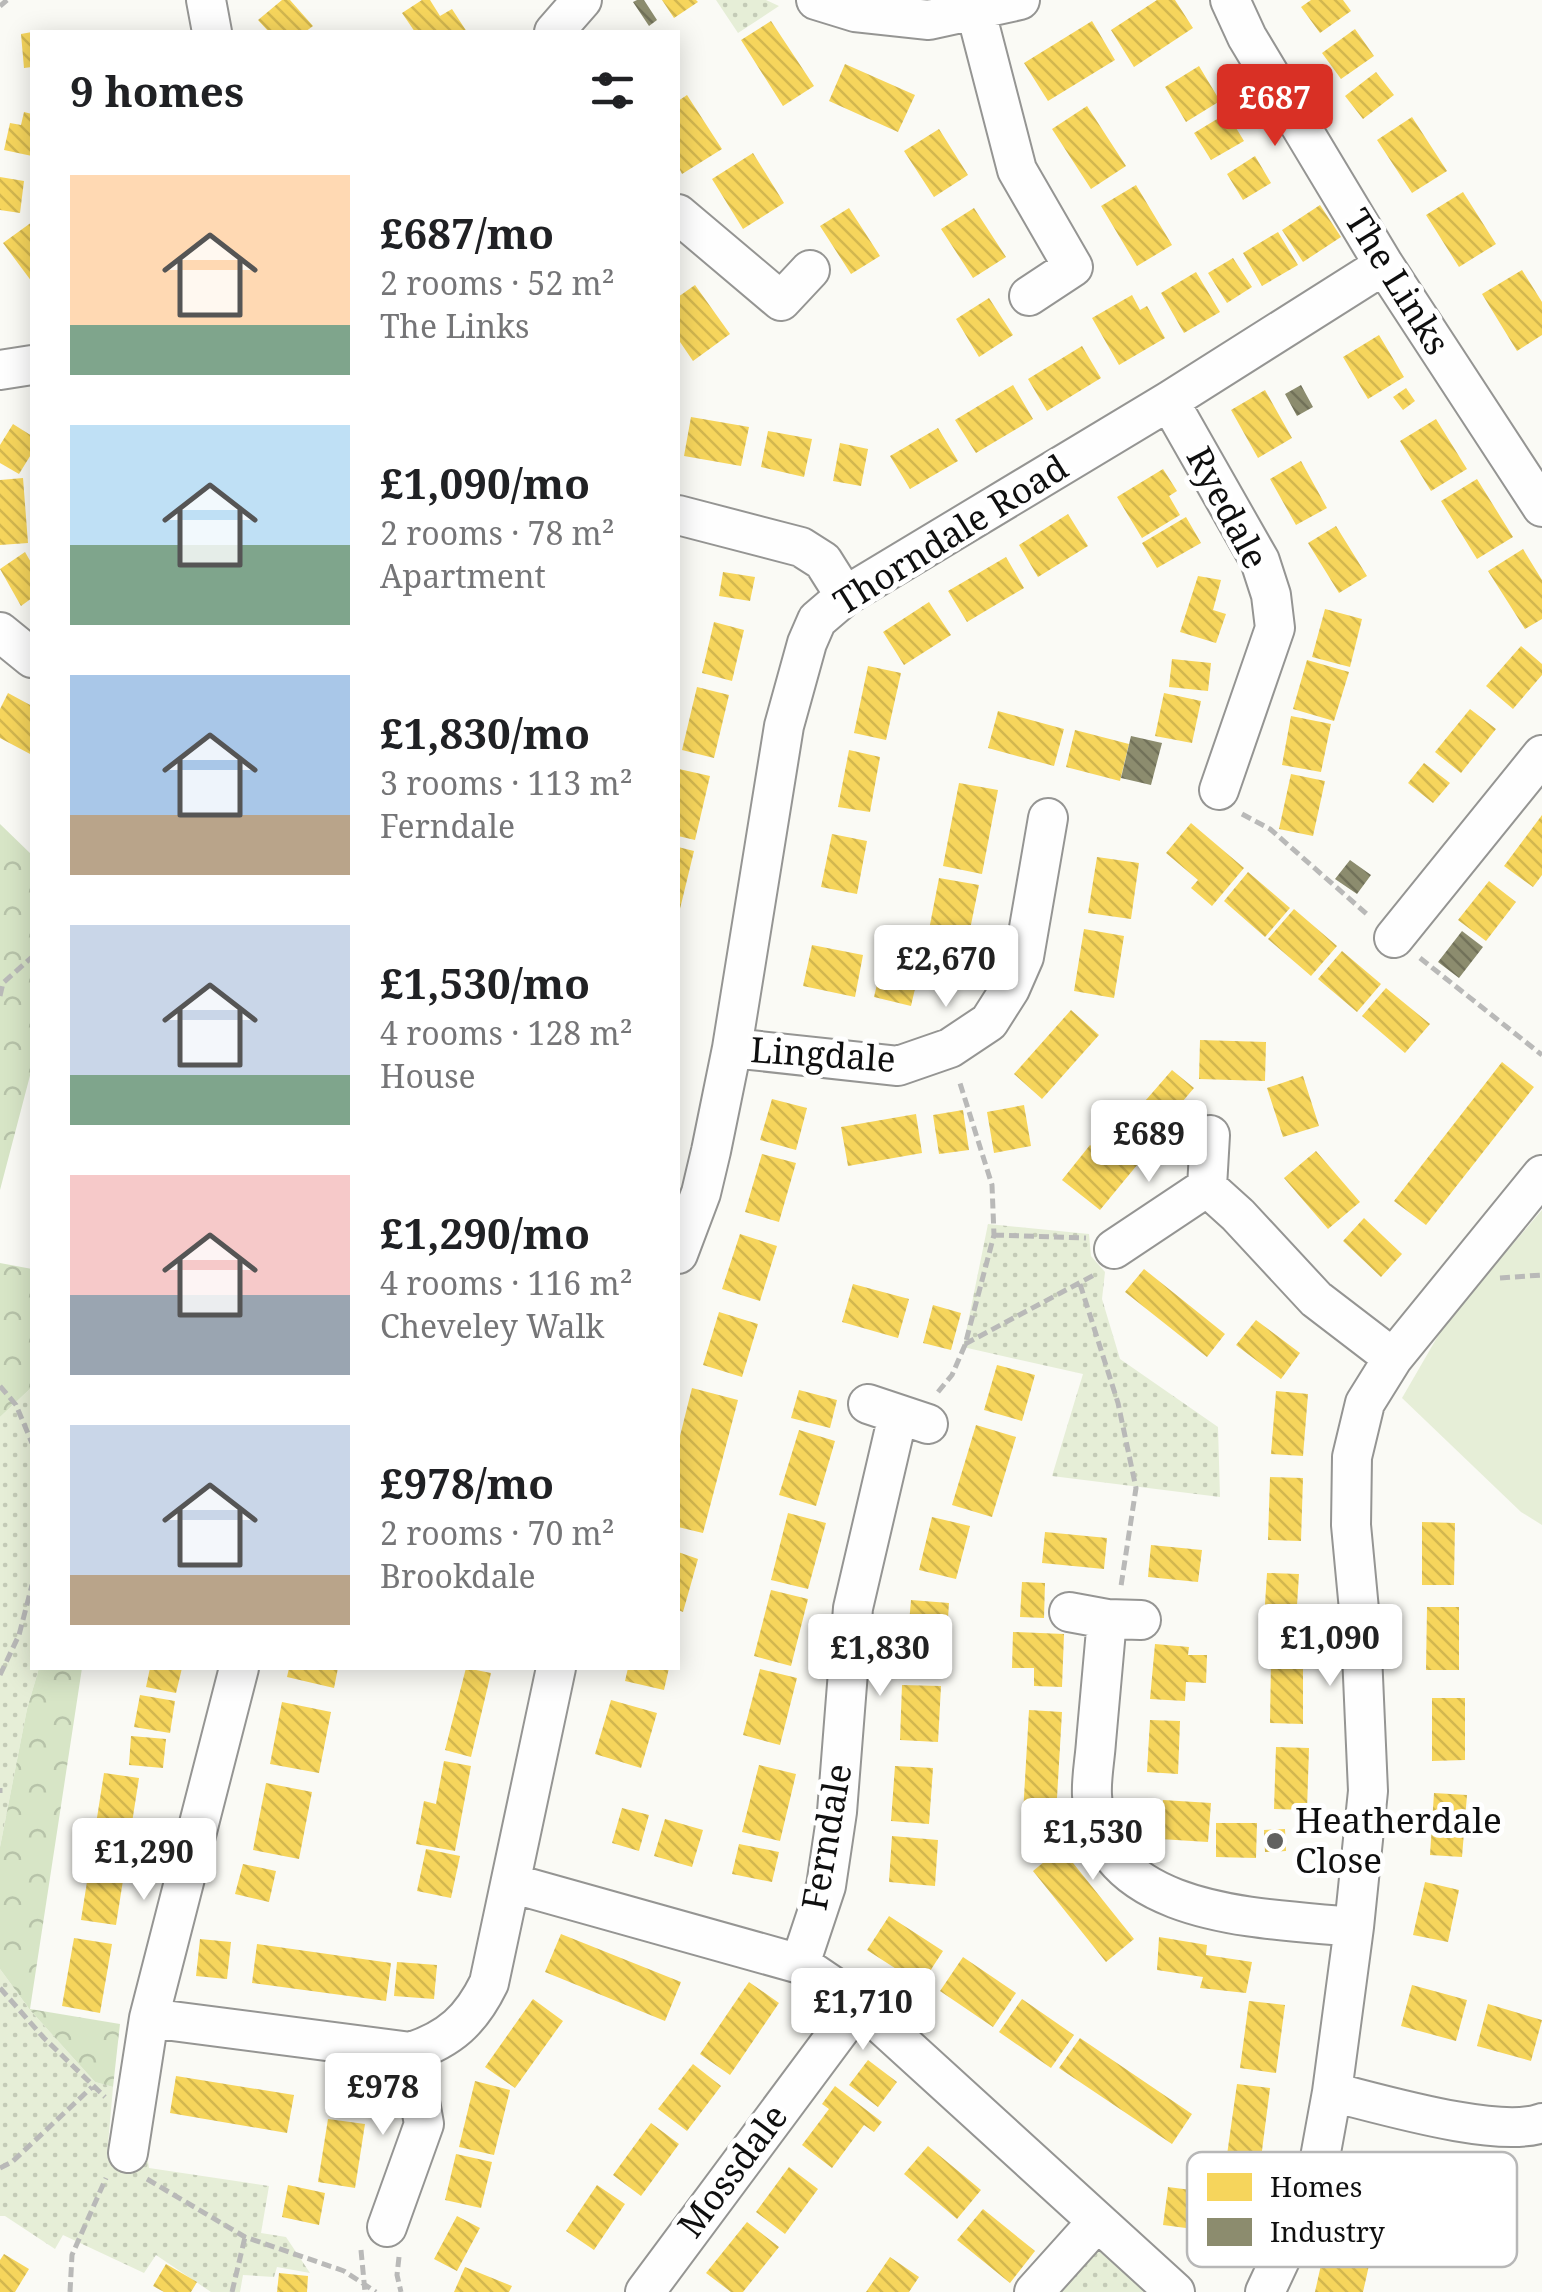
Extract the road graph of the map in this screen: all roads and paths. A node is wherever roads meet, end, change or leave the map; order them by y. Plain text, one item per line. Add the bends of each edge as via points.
1 (8, 0) edge
2 (206, 0) edge
3 (582, 0) edge
4 (816, 0) edge
5 (1020, 0) edge
6 (1230, 0) edge
7 (0, 6) edge
8 (976, 12) junction
9 (212, 30) edge
10 (556, 30) edge
11 (680, 216) edge
12 (1384, 265) junction
13 (810, 270) dead end
14 (1029, 296) dead end
15 (30, 365) edge
16 (0, 370) edge
17 (1169, 401) junction
18 (1542, 507) edge
19 (680, 515) edge
20 (845, 596) junction
21 (0, 632) edge
22 (30, 656) edge
23 (1542, 755) edge
24 (1219, 790) dead end
25 (1051, 816) dead end
26 (1394, 938) dead end
27 (30, 959) edge
28 (0, 996) edge
29 (732, 1048) junction
30 (950, 1048) junction
31 (1210, 1134) dead end
32 (1542, 1175) edge
33 (1207, 1187) junction
34 (994, 1234) junction
35 (680, 1249) edge
36 (1114, 1249) junction
37 (1080, 1284) junction
38 (965, 1344) junction
39 (1393, 1358) junction
40 (0, 1386) edge
41 (898, 1414) joint
42 (30, 1438) edge
43 (30, 1593) edge
44 (1123, 1607) junction
45 (1069, 1612) dead end
46 (238, 1670) edge
47 (556, 1670) edge
48 (0, 1675) edge
49 (511, 1882) junction
50 (1354, 1927) junction
51 (800, 1964) junction
52 (0, 1988) edge
53 (859, 2004) junction
54 (149, 2018) junction
55 (412, 2052) junction
56 (92, 2087) junction
57 (1332, 2092) junction
58 (134, 2106) junction
59 (1542, 2123) edge
60 (1321, 2152) edge
61 (128, 2153) junction
62 (0, 2168) edge
63 (1096, 2222) junction
64 (389, 2227) dead end
65 (245, 2237) junction
66 (1277, 2267) edge
67 (366, 2288) edge
68 (70, 2292) edge
69 (232, 2292) edge
70 (376, 2292) edge
71 (645, 2292) edge
72 (1034, 2292) edge
73 (1174, 2292) edge
74 (1265, 2292) edge

1 - 7 path
2 - 9 street
3 - 10 street
4 - 8 street via 855,12 929,20
5 - 8 street
6 - 12 street, The Links
8 - 14 street via 1016,170 1073,267
11 - 13 street via 780,301
12 - 17 street, Thorndale Road
12 - 18 street, The Links
15 - 16 street
17 - 20 street, Thorndale Road
17 - 24 street, Ryedale via 1260,562 1276,628
19 - 20 street via 801,547 823,561
20 - 29 street, Thorndale Road via 817,620 784,726
21 - 22 street
23 - 26 street
25 - 30 street, Lingdale via 1024,957 989,1022
27 - 28 path via 3,982
29 - 30 street, Lingdale via 898,1066
29 - 35 street, Thorndale Road via 701,1193
30 - 34 path via 992,1185
31 - 33 street
32 - 39 street
33 - 36 street
33 - 39 street via 1316,1299
34 - 36 path via 1084,1238
34 - 38 path
36 - 37 path
37 - 38 path
37 - 44 path via 1118,1403 1136,1488
38 - 41 path via 932,1400
39 - 50 street via 1365,1403 1352,1457 1368,1791
40 - 42 path
41 - 51 street, Ferndale via 854,1608 826,1886
43 - 48 path
44 - 45 street
44 - 50 street via 1092,1796 1098,1827 1114,1855 1137,1881 1174,1900 1240,1915
46 - 54 street
47 - 49 street
49 - 51 street
49 - 55 street via 478,2006 462,2027
50 - 57 street
51 - 53 street
52 - 56 path
53 - 63 street
53 - 71 street, Mossdale
54 - 55 street
54 - 58 street
55 - 64 street via 424,2124
56 - 58 path via 111,2102
56 - 62 path
57 - 59 street via 1524,2130
57 - 60 street
58 - 61 street
61 - 65 path via 149,2180
61 - 68 path via 110,2170 72,2254
63 - 72 street
63 - 73 street
65 - 67 path via 344,2271
65 - 69 path
66 - 74 street
67 - 70 path

